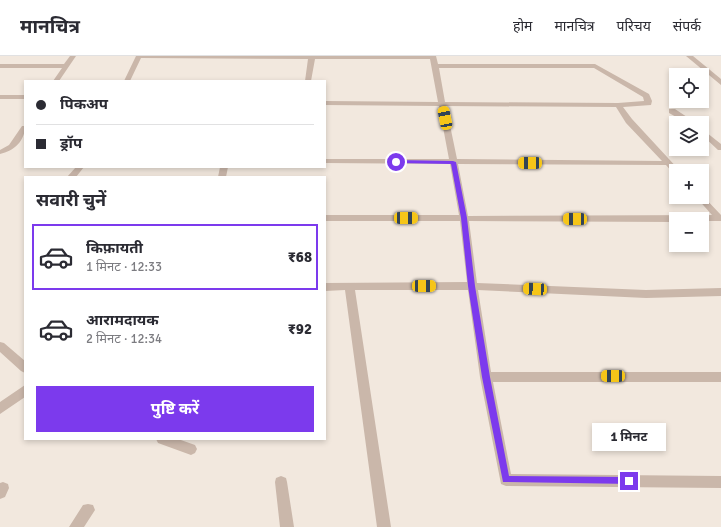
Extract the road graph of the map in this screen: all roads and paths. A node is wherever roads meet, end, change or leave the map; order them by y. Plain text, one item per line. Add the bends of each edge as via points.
1 (73, 56) edge
2 (139, 56) edge
3 (689, 56) edge
4 (312, 57) edge
5 (434, 60) edge
6 (0, 66) edge
7 (66, 66) junction
8 (57, 80) edge
9 (127, 80) edge
10 (308, 80) edge
11 (721, 83) edge
12 (0, 97) edge
13 (24, 97) edge
14 (326, 103) edge
15 (442, 103) junction
16 (618, 105) junction
17 (672, 111) dead end
18 (680, 116) edge
19 (24, 129) edge
20 (709, 137) edge
21 (721, 148) edge
22 (0, 152) edge
23 (326, 161) edge
24 (453, 162) junction
25 (669, 163) joint
26 (79, 168) edge
27 (72, 176) edge
28 (707, 204) edge
29 (326, 218) edge
30 (464, 218) junction
31 (709, 218) edge
32 (720, 218) edge
33 (669, 219) edge
34 (326, 286) edge
35 (349, 286) junction
36 (472, 286) junction
37 (721, 292) edge
38 (0, 346) edge
39 (24, 367) edge
40 (486, 377) junction
41 (721, 377) edge
42 (24, 391) edge
43 (0, 409) edge
44 (165, 440) edge
45 (191, 449) dead end
46 (281, 482) dead end
47 (721, 482) edge
48 (88, 510) dead end
49 (76, 527) edge
50 (287, 527) edge
51 (384, 527) edge

1 - 7 street
2 - 4 street
2 - 9 street
3 - 11 street
4 - 5 street
4 - 10 street
5 - 15 street
5 - 16 street via 595,66 646,96 648,100 644,104
6 - 7 street
7 - 8 street
12 - 13 street
14 - 15 street
15 - 16 street
15 - 24 street
16 - 25 street via 629,121
17 - 18 street
19 - 22 street via 12,147
20 - 21 street
23 - 24 street
24 - 25 street
24 - 30 street
26 - 27 street
28 - 32 street
29 - 30 street
30 - 33 street
30 - 36 street
31 - 32 street
34 - 35 street
35 - 36 street
35 - 51 street
36 - 37 street via 646,294
36 - 40 street
38 - 39 street
40 - 41 street
40 - 47 street via 506,480
42 - 43 street
44 - 45 street
46 - 50 street
48 - 49 street

